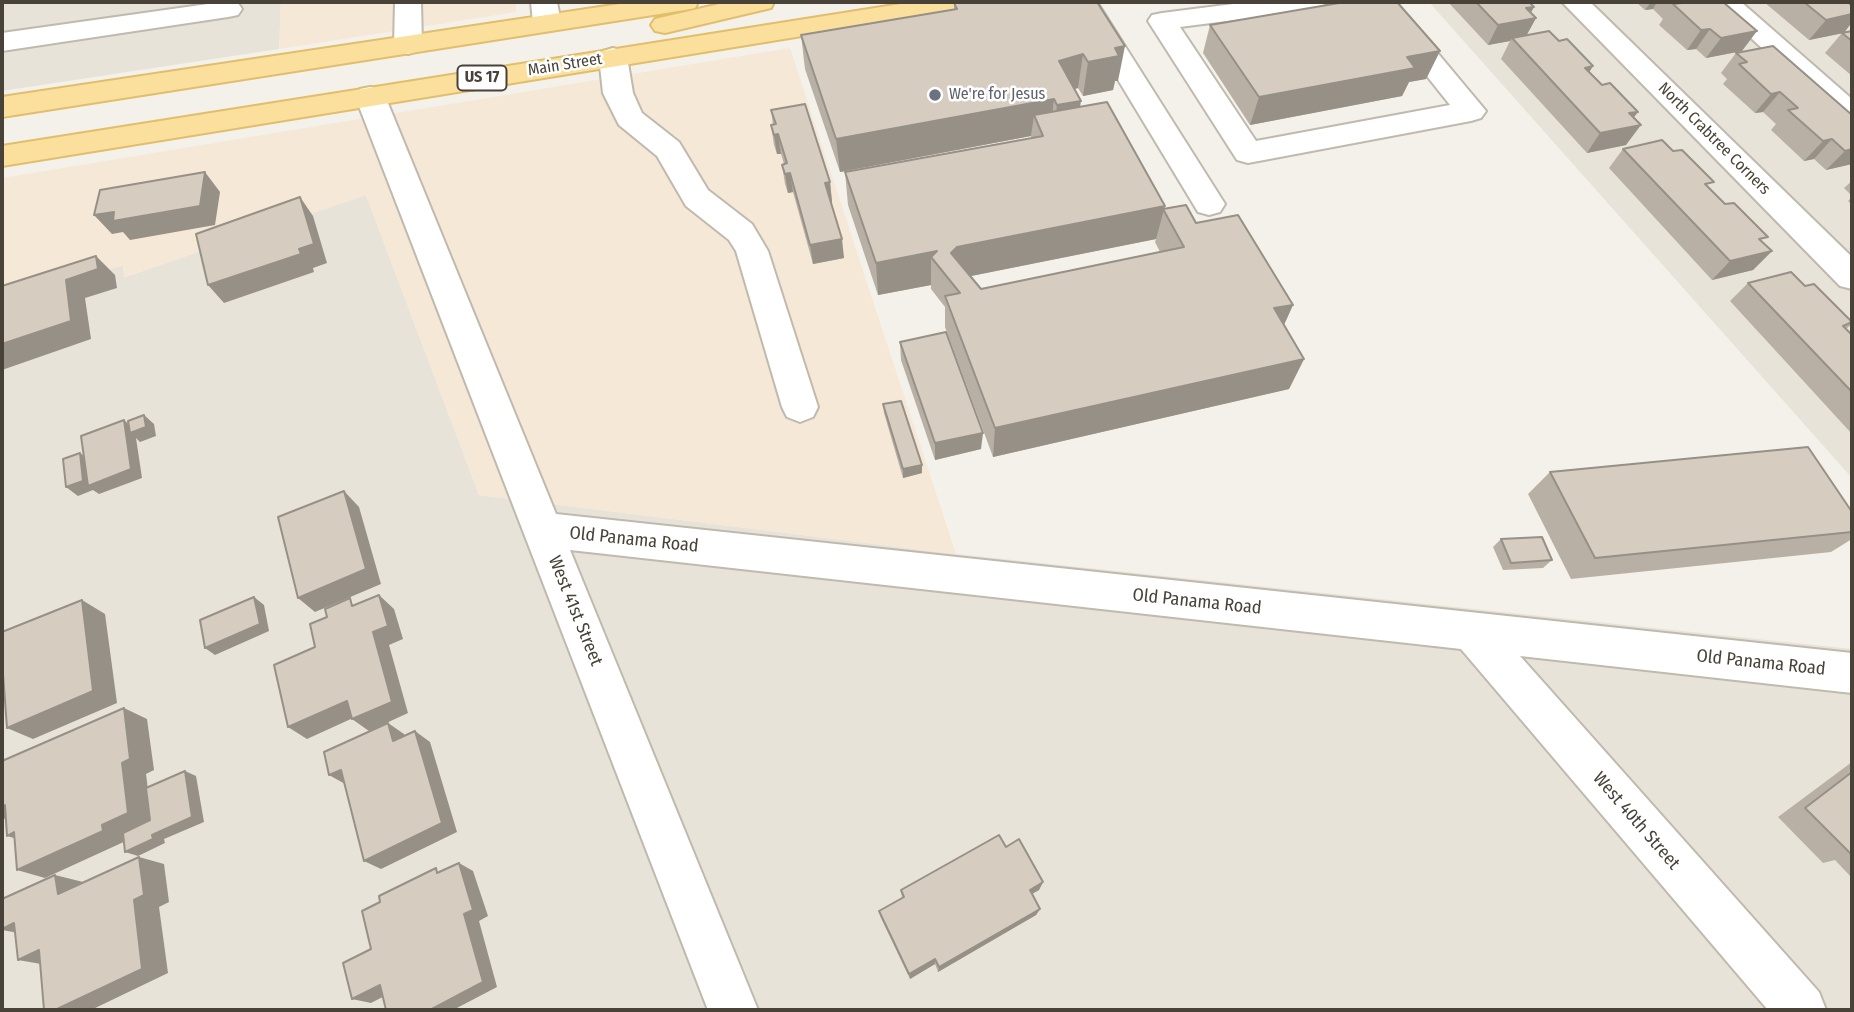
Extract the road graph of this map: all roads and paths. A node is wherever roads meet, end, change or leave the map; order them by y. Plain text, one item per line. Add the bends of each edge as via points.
1 (408, 2) edge
2 (685, 2) edge
3 (761, 2) edge
4 (962, 2) edge
5 (1084, 2) edge
6 (1312, 2) edge
7 (1381, 2) edge
8 (1575, 2) edge
9 (1724, 2) edge
10 (228, 9) dead end
11 (1157, 11) edge
12 (545, 12) edge
13 (2, 42) edge
14 (408, 45) junction
15 (613, 57) junction
16 (370, 96) junction
17 (2, 107) edge
18 (1852, 115) edge
19 (2, 156) edge
20 (1209, 204) dead end
21 (1852, 277) edge
22 (800, 407) dead end
23 (542, 530) junction
24 (1472, 632) junction
25 (1852, 673) edge
26 (733, 1010) edge
27 (1801, 1010) edge

1 - 14 street
2 - 12 main road
3 - 16 main road via 688,21 423,67
4 - 15 main road, Main Street / US 17
5 - 20 street
6 - 11 street
7 - 11 street via 1471,111 1248,153
8 - 21 street, North Crabtree Corners
9 - 18 street
10 - 13 street
12 - 14 main road
14 - 17 main road
15 - 16 main road, Main Street / US 17
15 - 22 street via 618,93 629,118 668,149 697,198 741,232 752,251
16 - 19 main road, Main Street / US 17
16 - 23 street, West 41st Street
23 - 24 street, Old Panama Road
23 - 26 street, West 41st Street
24 - 25 street, Old Panama Road
24 - 27 street, West 40th Street

